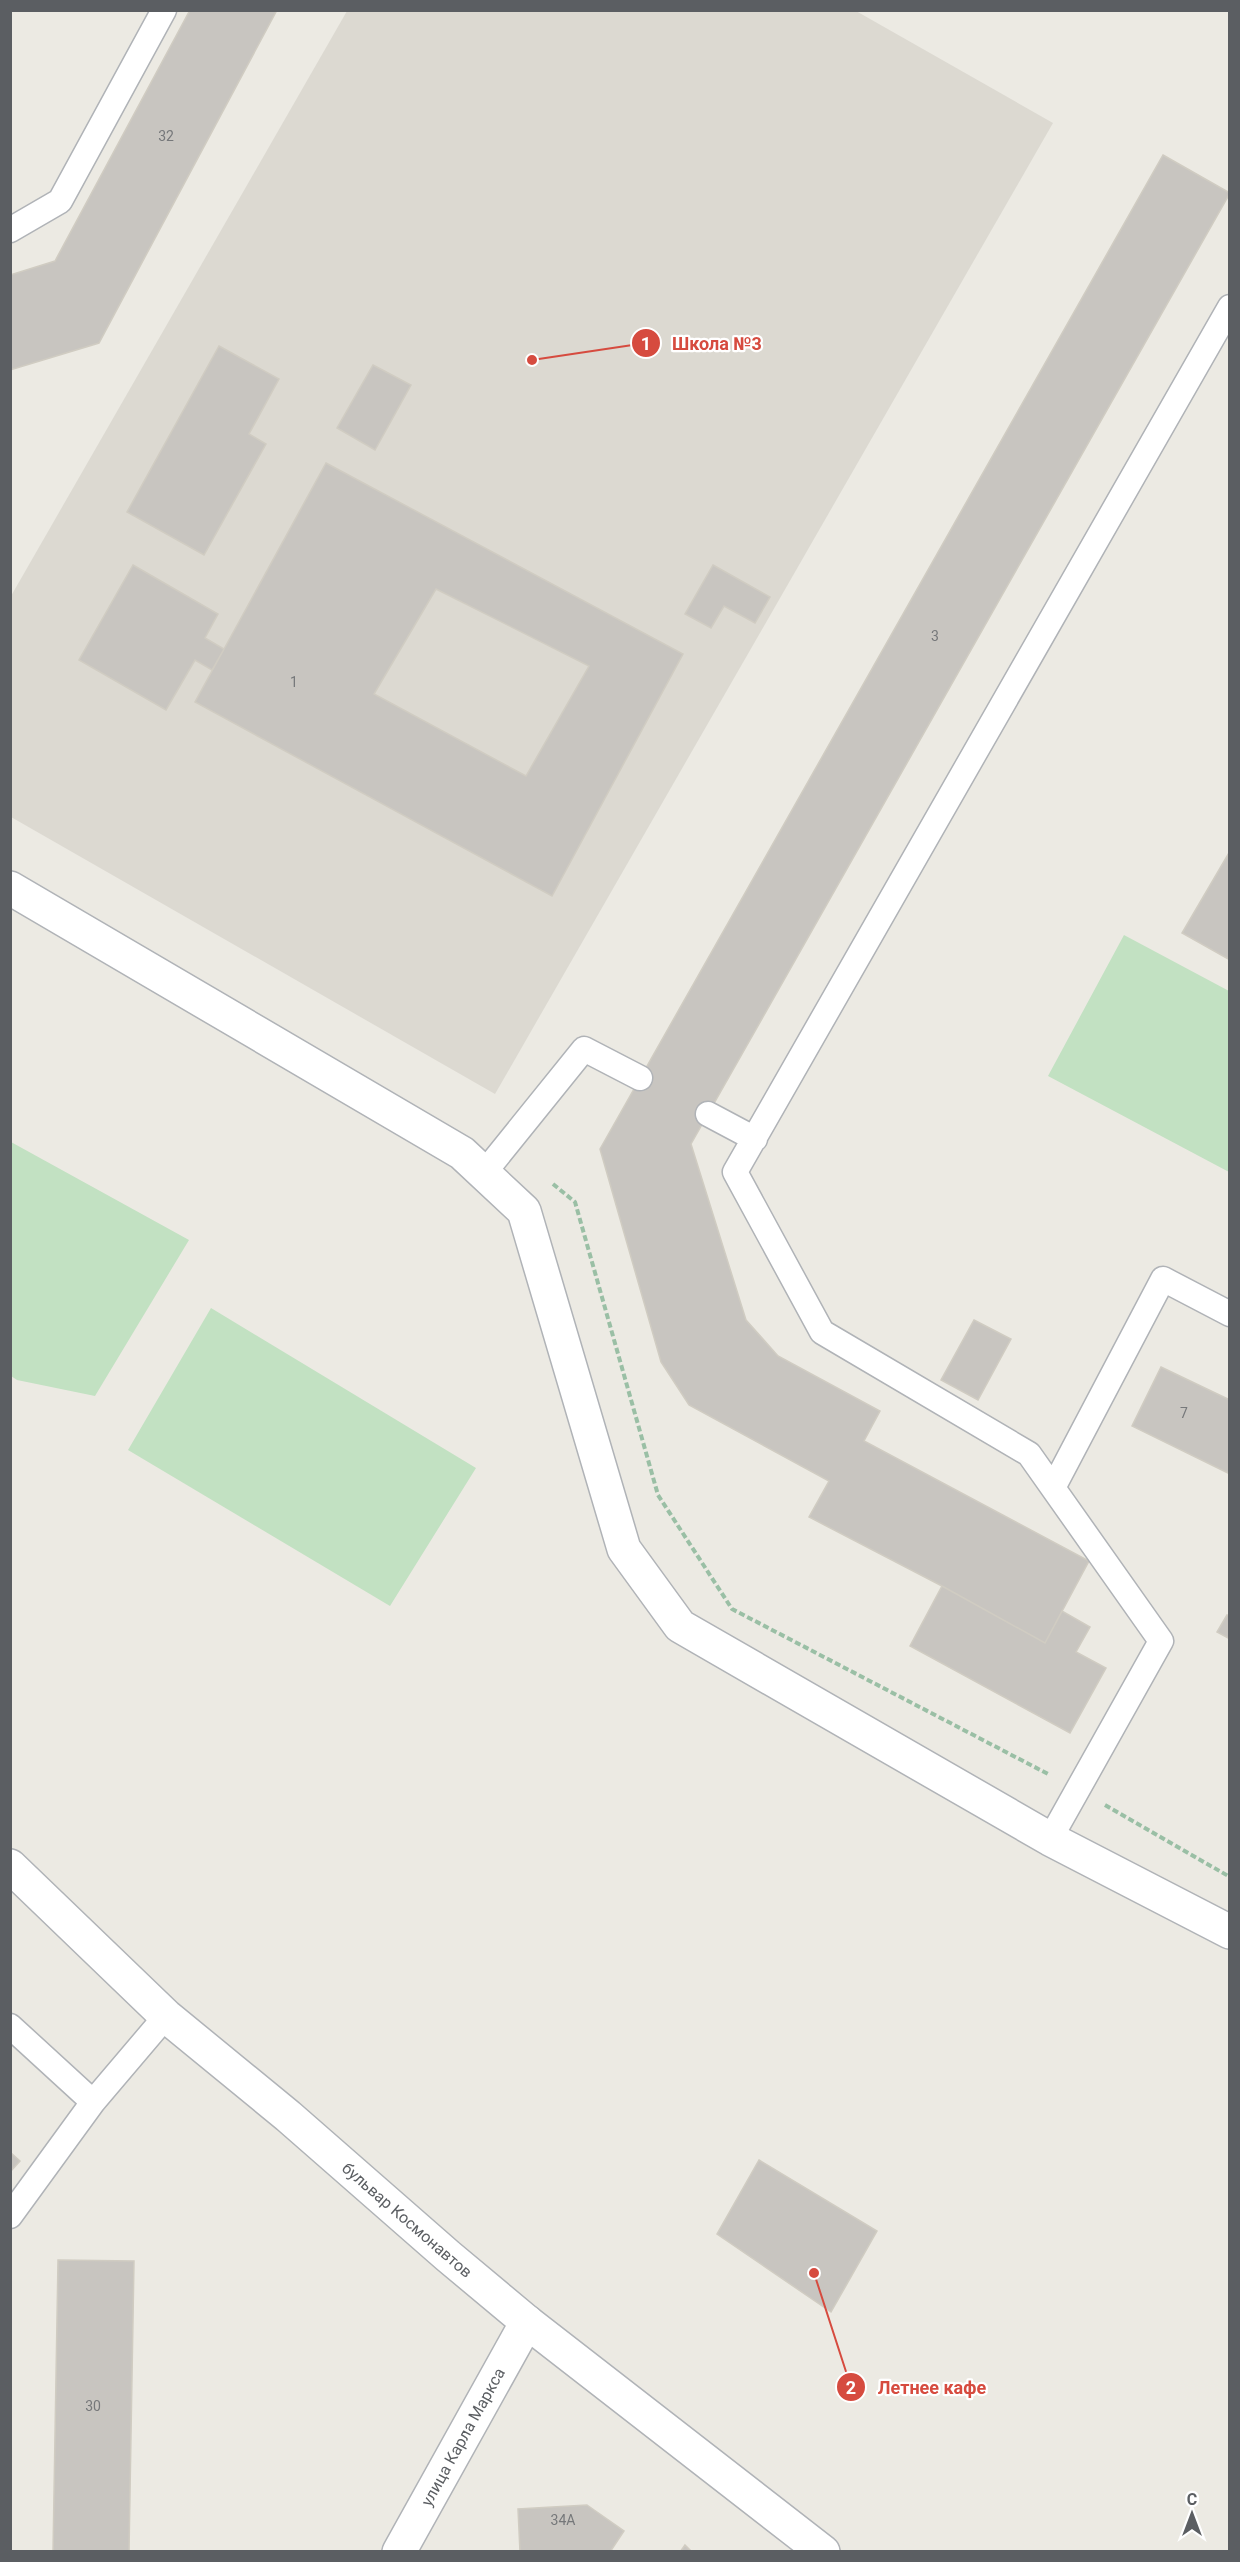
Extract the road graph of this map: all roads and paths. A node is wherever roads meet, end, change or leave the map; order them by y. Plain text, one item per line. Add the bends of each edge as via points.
1 (164, 10) edge
2 (10, 230) edge
3 (1230, 307) edge
4 (10, 888) edge
5 (640, 1078) dead end
6 (708, 1114) dead end
7 (754, 1138) junction
8 (484, 1173) junction
9 (575, 1202) dead end
10 (1230, 1314) edge
11 (1053, 1488) junction
12 (1078, 1790) junction
13 (1050, 1839) junction
14 (10, 1866) edge
15 (1230, 1876) edge
16 (1230, 1932) edge
17 (166, 2016) junction
18 (10, 2026) edge
19 (93, 2102) junction
20 (10, 2216) edge
21 (527, 2322) junction
22 (399, 2552) edge
23 (823, 2552) edge

1 - 2 lane via 60,201
3 - 7 lane
4 - 8 street via 462,1153
5 - 8 lane via 584,1049
6 - 7 lane
7 - 11 lane via 735,1172 822,1332 1029,1454
8 - 13 street via 524,1211 624,1549 680,1626
9 - 12 path via 658,1495 732,1609
10 - 11 lane via 1163,1279
11 - 12 lane via 1161,1641
12 - 13 lane
12 - 15 path
13 - 16 street
14 - 17 street, бульвар Космонавтов
17 - 19 lane
17 - 21 street, бульвар Космонавтов
18 - 19 lane
19 - 20 lane
21 - 22 street, улица Карла Маркса
21 - 23 street, бульвар Космонавтов

